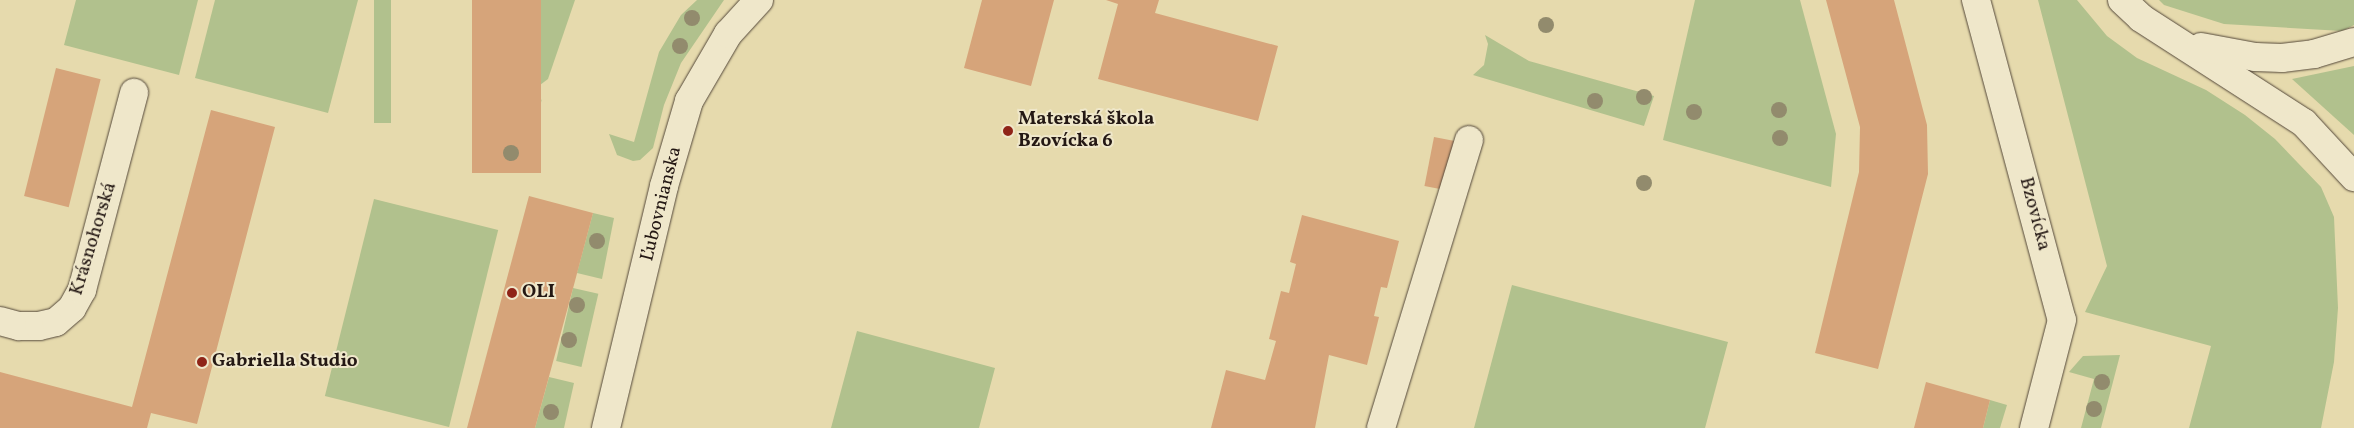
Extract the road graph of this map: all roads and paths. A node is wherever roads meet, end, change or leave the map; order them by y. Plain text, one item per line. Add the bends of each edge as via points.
1 (759, 0) edge
2 (1976, 0) edge
3 (2122, 0) edge
4 (2354, 42) edge
5 (2181, 43) junction
6 (134, 93) dead end
7 (1469, 140) dead end
8 (2354, 176) edge
9 (0, 321) edge
10 (606, 428) edge
11 (1381, 428) edge
12 (2034, 428) edge

1 - 10 street, Ľubovnianska via 728,34 689,101 664,186
2 - 12 street, Bzovícka via 2062,320
3 - 5 street via 2141,18
4 - 5 street via 2314,54 2282,58 2255,57
5 - 8 street via 2304,123
6 - 9 street, Krásnohorská via 82,290 72,308 56,322 40,326 19,326
7 - 11 street

